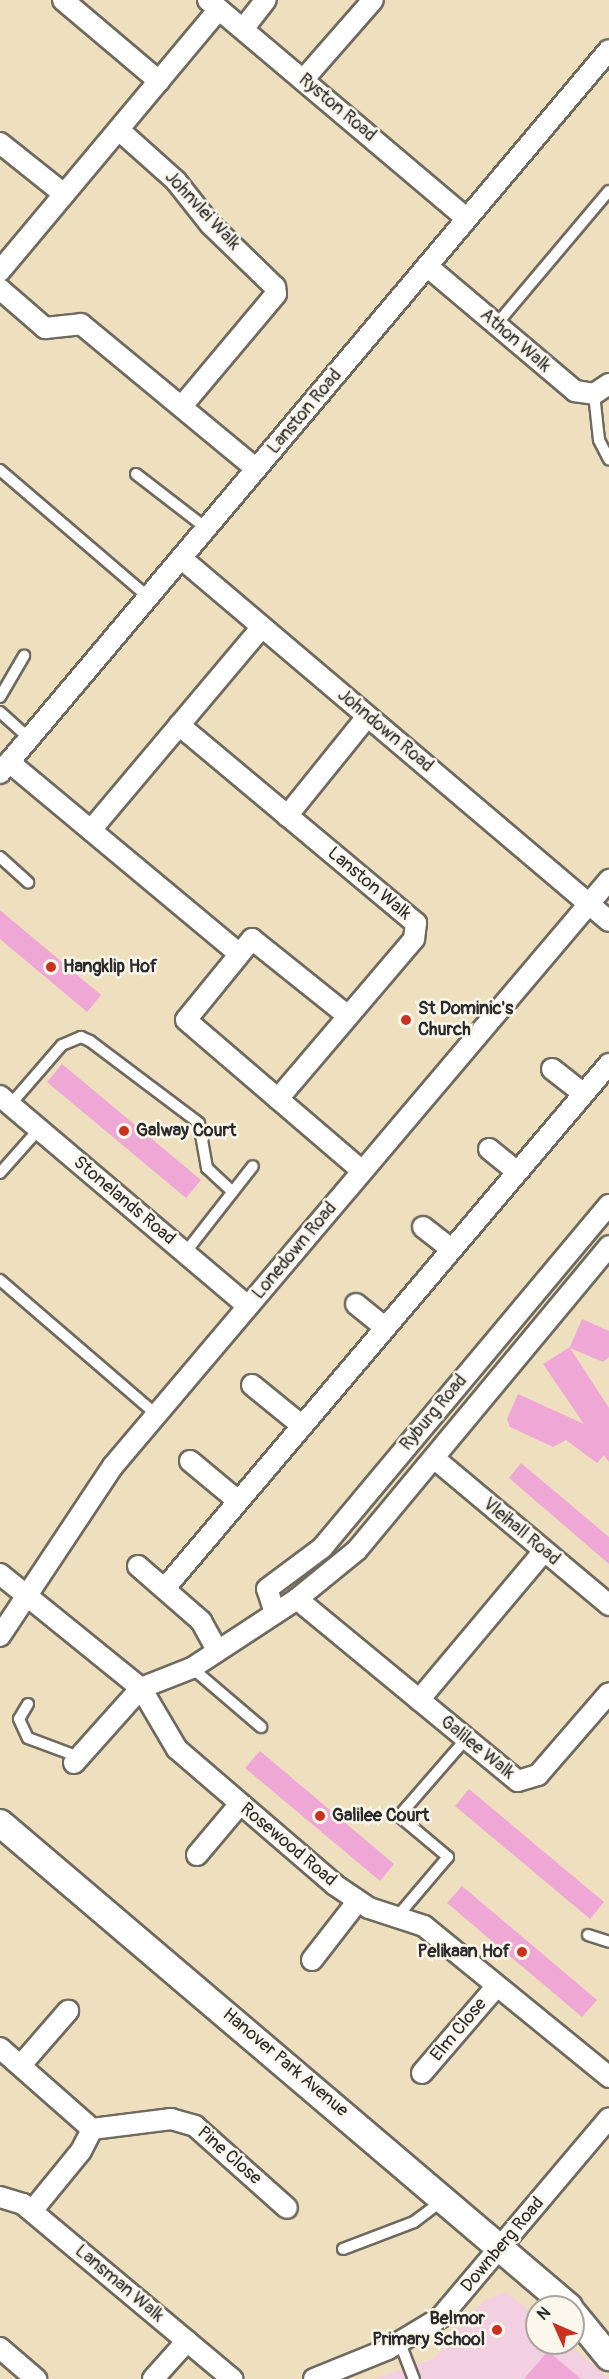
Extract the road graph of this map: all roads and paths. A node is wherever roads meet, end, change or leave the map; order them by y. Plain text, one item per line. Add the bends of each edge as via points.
1 (63, 0) edge
2 (266, 0) edge
3 (373, 0) edge
4 (213, 5) edge
5 (243, 29) junction
6 (609, 50) edge
7 (303, 80) junction
8 (159, 81) junction
9 (119, 130) junction
10 (0, 142) edge
11 (609, 191) edge
12 (64, 194) junction
13 (466, 218) junction
14 (427, 266) junction
15 (0, 271) edge
16 (0, 289) edge
17 (496, 325) junction
18 (602, 389) edge
19 (182, 406) junction
20 (609, 460) edge
21 (256, 469) junction
22 (0, 470) edge
23 (136, 474) dead end
24 (206, 528) junction
25 (181, 558) junction
26 (148, 597) junction
27 (262, 627) junction
28 (24, 656) dead end
29 (0, 697) edge
30 (0, 712) edge
31 (367, 717) junction
32 (179, 725) junction
33 (29, 738) junction
34 (5, 767) edge
35 (287, 816) junction
36 (91, 830) junction
37 (0, 857) edge
38 (609, 880) edge
39 (28, 882) dead end
40 (589, 904) junction
41 (609, 921) edge
42 (237, 952) junction
43 (348, 1016) junction
44 (609, 1064) edge
45 (552, 1070) dead end
46 (581, 1092) junction
47 (278, 1099) junction
48 (5, 1100) edge
49 (39, 1129) junction
50 (489, 1149) dead end
51 (253, 1166) dead end
52 (515, 1170) junction
53 (362, 1171) junction
54 (0, 1173) edge
55 (233, 1192) junction
56 (609, 1205) edge
57 (423, 1227) dead end
58 (609, 1246) edge
59 (450, 1248) junction
60 (185, 1253) junction
61 (0, 1280) edge
62 (356, 1304) dead end
63 (248, 1306) junction
64 (384, 1327) junction
65 (252, 1385) dead end
66 (157, 1415) junction
67 (301, 1425) junction
68 (434, 1458) junction
69 (190, 1461) dead end
70 (238, 1501) junction
71 (544, 1551) junction
72 (138, 1566) dead end
73 (0, 1574) edge
74 (165, 1588) junction
75 (27, 1597) junction
76 (297, 1599) junction
77 (609, 1605) edge
78 (275, 1613) junction
79 (0, 1636) edge
80 (217, 1650) junction
81 (192, 1668) junction
82 (141, 1688) junction
83 (609, 1693) edge
84 (419, 1700) junction
85 (28, 1704) dead end
86 (261, 1727) dead end
87 (465, 1740) junction
88 (77, 1760) joint
89 (240, 1804) junction
90 (0, 1823) edge
91 (197, 1855) dead end
92 (357, 1902) junction
93 (396, 1918) junction
94 (588, 1935) dead end
95 (609, 1942) edge
96 (312, 1960) dead end
97 (496, 1986) junction
98 (68, 2011) dead end
99 (0, 2048) edge
100 (21, 2065) junction
101 (422, 2073) dead end
102 (609, 2077) edge
103 (609, 2118) edge
104 (92, 2129) junction
105 (0, 2197) edge
106 (445, 2198) junction
107 (287, 2208) dead end
108 (32, 2211) junction
109 (501, 2246) junction
110 (343, 2248) dead end
111 (556, 2295) edge
112 (585, 2320) edge
113 (585, 2327) edge
114 (609, 2339) edge
115 (187, 2341) junction
116 (400, 2343) junction
117 (0, 2348) edge
118 (609, 2357) edge
119 (36, 2379) edge
120 (153, 2379) edge
121 (232, 2379) edge
122 (314, 2379) edge
123 (414, 2379) edge

1 - 8 street
2 - 5 street
3 - 7 street
4 - 5 street, Ryston Road
4 - 8 street
5 - 7 street, Ryston Road
6 - 13 street, Lanston Road
7 - 13 street, Ryston Road
8 - 9 street
9 - 12 street
9 - 19 street, Johnvlei Walk via 176,181 210,224 275,287 276,294
10 - 12 street
11 - 17 lane
12 - 15 street
13 - 14 street, Lanston Road
14 - 17 street, Athon Walk
14 - 21 street, Lanston Road
16 - 19 street via 45,328 81,324
17 - 18 street, Athon Walk via 562,381
18 - 20 lane via 599,440
19 - 21 street
21 - 24 street, Lanston Road
22 - 26 lane
23 - 24 lane
24 - 25 street, Lanston Road
25 - 26 street, Lanston Road
25 - 27 street, Johndown Road
26 - 33 street, Lanston Road
27 - 31 street, Johndown Road
27 - 32 street
28 - 29 lane
30 - 33 lane
31 - 35 street
31 - 40 street, Johndown Road
32 - 35 street, Lanston Walk
32 - 36 street
33 - 34 street, Lanston Road
34 - 36 street
35 - 43 street, Lanston Walk via 416,923 414,939
36 - 42 street
37 - 39 lane
38 - 40 street, Lonedown Road
40 - 41 street, Johndown Road
40 - 53 street, Lonedown Road
42 - 43 street via 249,940 257,941
42 - 47 street via 189,1010 187,1024
43 - 47 street, Lanston Walk
44 - 46 street
45 - 46 street
46 - 52 street
47 - 53 street
48 - 49 street, Stonelands Road
48 - 55 lane via 62,1045 81,1037 199,1124 207,1168
49 - 54 lane
49 - 60 street, Stonelands Road
50 - 52 street
51 - 55 lane
52 - 59 street
53 - 63 street, Lonedown Road
55 - 60 lane
56 - 78 street, Ryburg Road via 322,1548 267,1589
57 - 59 street
58 - 68 street, Ryburg Road
59 - 64 street
60 - 63 street, Stonelands Road
61 - 66 lane
62 - 64 street
63 - 66 street, Lonedown Road
64 - 67 street
65 - 67 street
66 - 75 street, Lonedown Road via 72,1522
67 - 70 street
68 - 71 street, Vleihall Road
68 - 76 street, Ryburg Road via 357,1550
69 - 70 street
70 - 74 street
71 - 77 street, Vleihall Road
71 - 84 street
72 - 74 street
73 - 75 street, Rosewood Road
74 - 80 street via 201,1621
75 - 79 street, Lonedown Road
75 - 82 street, Rosewood Road
76 - 78 street, Ryburg Road
76 - 84 street, Galilee Walk
78 - 80 street, Ryburg Road
80 - 81 street, Ryburg Road
81 - 82 street, Ryburg Road
81 - 86 lane
82 - 88 street
82 - 89 street, Rosewood Road via 177,1749
83 - 87 street, Galilee Walk via 529,1780 510,1777
84 - 87 street, Galilee Walk
85 - 88 lane via 19,1719 28,1738
87 - 93 lane via 399,1816 448,1857
89 - 91 street
89 - 92 street, Rosewood Road
90 - 106 street, Hanover Park Avenue
92 - 93 street, Rosewood Road
92 - 96 street
93 - 97 street, Rosewood Road via 424,1926
94 - 95 lane
97 - 101 street, Elm Close
97 - 102 street, Rosewood Road
98 - 100 street
99 - 100 street
100 - 104 street
103 - 109 street, Downberg Road
104 - 107 street, Pine Close via 171,2119 195,2126
104 - 108 street via 81,2151
105 - 108 street, Lansman Walk
106 - 109 street, Hanover Park Avenue
106 - 110 lane via 414,2222
108 - 115 street, Lansman Walk
109 - 111 street, Hanover Park Avenue
109 - 116 street, Downberg Road via 441,2317
112 - 114 street, Hanover Park Avenue
113 - 118 street, Hanover Park Avenue
115 - 120 street
115 - 121 street, Lansman Walk
116 - 122 street, Downberg Road
116 - 123 lane
117 - 119 street

